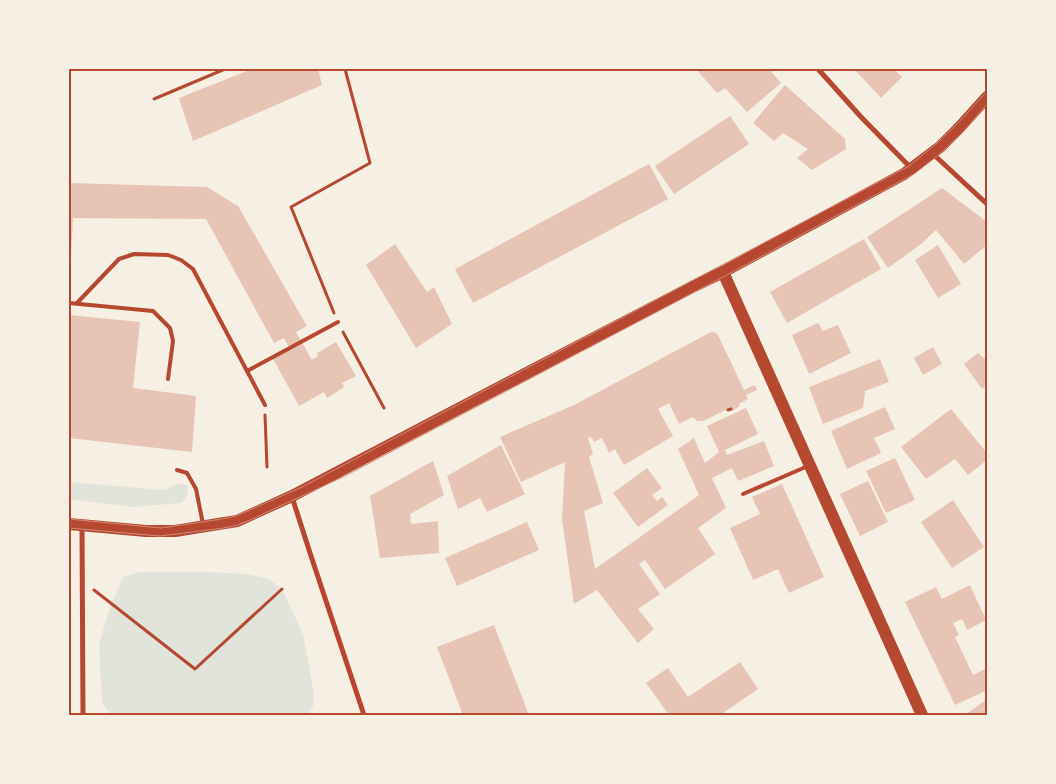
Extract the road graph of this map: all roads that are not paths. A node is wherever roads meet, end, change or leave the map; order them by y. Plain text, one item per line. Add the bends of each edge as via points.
1 (818, 69) edge
2 (987, 97) edge
3 (933, 153) junction
4 (912, 169) junction
5 (987, 204) edge
6 (723, 272) junction
7 (69, 302) edge
8 (77, 303) junction
9 (338, 322) road end
10 (247, 371) junction
11 (168, 379) dead end
12 (264, 405) road end
13 (810, 465) junction
14 (177, 470) dead end
15 (744, 494) dead end
16 (292, 496) junction
17 (69, 524) edge
18 (82, 525) junction
19 (203, 526) junction
20 (83, 715) edge
21 (364, 715) edge
22 (922, 715) edge

1 - 4 street
2 - 3 main road
3 - 4 main road
3 - 5 street
4 - 6 main road
6 - 13 main road
6 - 16 main road
7 - 8 lane
8 - 10 lane via 119,259 134,254 168,255 181,260 193,269
8 - 11 lane via 153,311 170,328 173,341
9 - 10 lane
10 - 12 lane
13 - 15 lane
13 - 22 main road
14 - 19 lane via 187,473 196,489
16 - 19 main road via 236,521
16 - 21 street
17 - 18 main road
18 - 19 main road via 161,532
18 - 20 street

